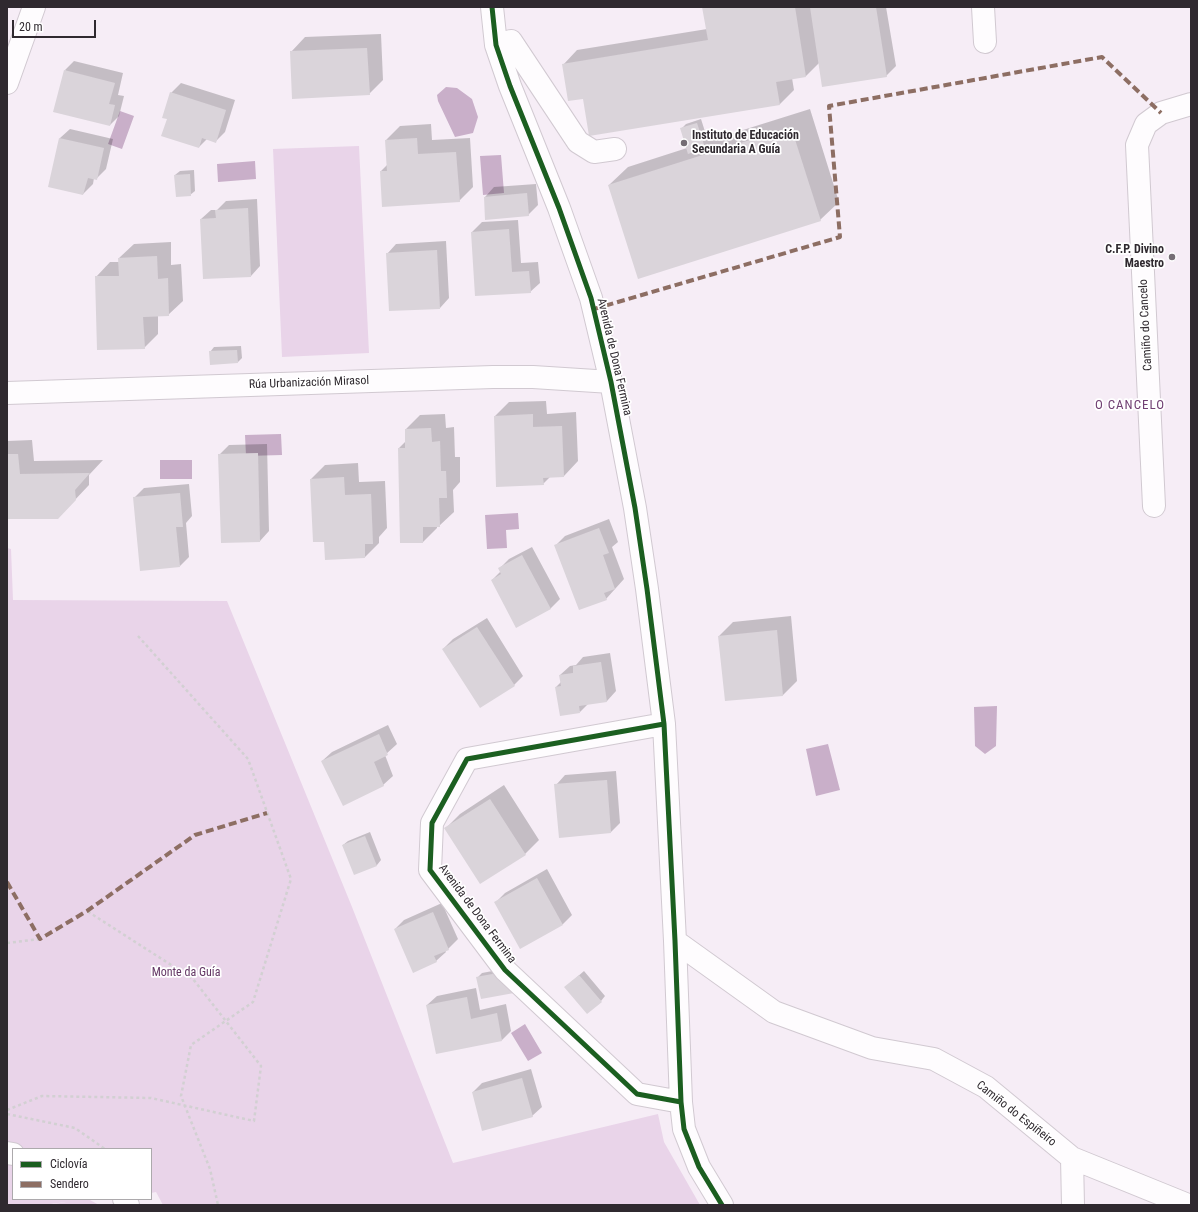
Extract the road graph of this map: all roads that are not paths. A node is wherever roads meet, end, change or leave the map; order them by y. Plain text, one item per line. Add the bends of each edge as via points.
1 (34, 7) edge
2 (492, 7) edge
3 (983, 7) edge
4 (985, 42) dead end
5 (496, 45) junction
6 (7, 83) edge
7 (1191, 104) edge
8 (615, 149) dead end
9 (611, 382) junction
10 (7, 393) edge
11 (1154, 506) dead end
12 (664, 724) junction
13 (675, 941) junction
14 (681, 1102) junction
15 (1072, 1158) junction
16 (722, 1205) edge
17 (1073, 1205) edge
18 (1188, 1205) edge

1 - 6 street
2 - 5 street, Avenida de Dona Fermina
3 - 4 street
5 - 8 street via 511,41 578,142 594,152
5 - 9 street, Avenida de Dona Fermina via 591,298
7 - 11 street, Camiño do Cancelo via 1160,113 1146,124 1137,145
9 - 10 street, Rúa Urbanización Mirasol via 493,377
9 - 12 street, Avenida de Dona Fermina via 635,508
12 - 13 street, Avenida de Dona Fermina
12 - 14 street, Avenida de Dona Fermina via 467,759 432,823 430,870 505,970 637,1094
13 - 14 street, Avenida de Dona Fermina
13 - 15 street, Camiño do Espiñeiro via 774,1012 872,1048 934,1059 986,1086
14 - 16 street, Avenida de Dona Fermina via 684,1129 699,1167
15 - 17 street
15 - 18 street, Camiño do Espiñeiro

